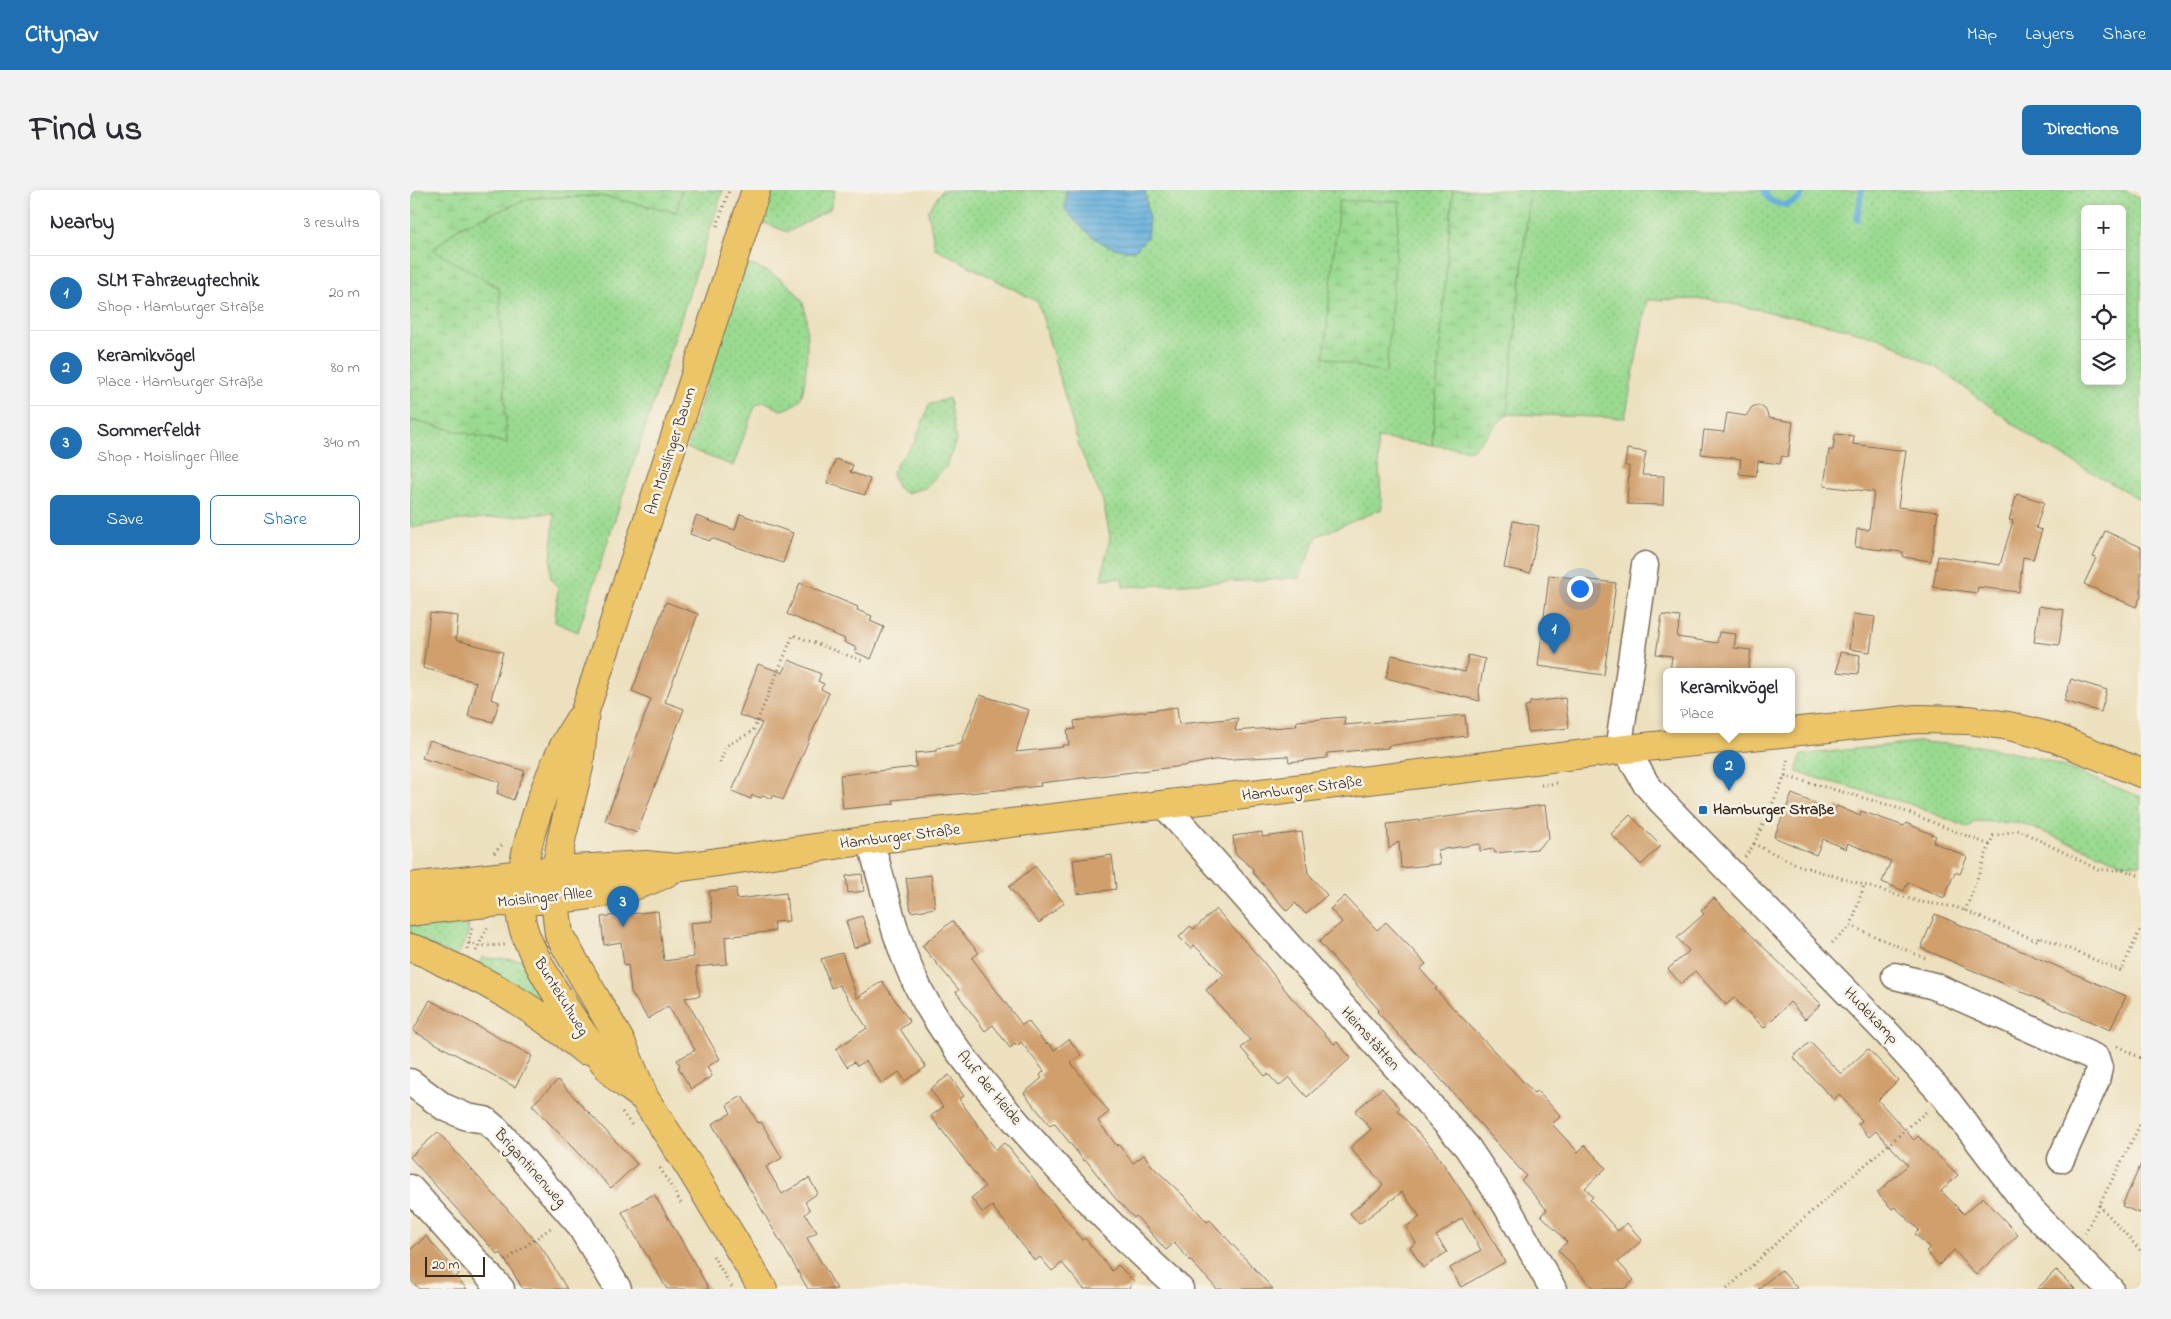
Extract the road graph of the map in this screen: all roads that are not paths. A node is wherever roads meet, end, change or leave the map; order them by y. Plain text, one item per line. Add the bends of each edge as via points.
1 (756, 190) edge
2 (1645, 565) dead end
3 (586, 711) junction
4 (1795, 732) edge
5 (1783, 733) edge
6 (1622, 750) junction
7 (2141, 773) edge
8 (1165, 806) junction
9 (870, 840) junction
10 (486, 866) joint
11 (676, 868) junction
12 (556, 870) junction
13 (523, 874) junction
14 (410, 888) edge
15 (555, 900) junction
16 (520, 902) junction
17 (410, 912) edge
18 (410, 948) edge
19 (1895, 976) dead end
20 (612, 1073) junction
21 (410, 1082) edge
22 (645, 1099) junction
23 (2061, 1158) dead end
24 (410, 1188) edge
25 (495, 1281) edge
26 (757, 1287) edge
27 (618, 1289) edge
28 (1180, 1289) edge
29 (1553, 1289) edge
30 (2110, 1289) edge

1 - 3 main road, Am Moislinger Baum
2 - 6 street
3 - 12 main road, Am Moislinger Baum via 579,767
3 - 13 main road, Am Moislinger Baum via 567,738 551,777 531,833
4 - 7 main road, Hamburger Straße via 1916,719 1969,720 2010,726 2055,738
5 - 6 main road, Hamburger Straße
6 - 8 main road, Hamburger Straße
6 - 30 street, Hudekamp via 1646,784 1887,1033 1944,1096 2030,1208
8 - 9 main road, Hamburger Straße
8 - 29 street, Heimstätten via 1467,1147 1506,1205
9 - 11 main road, Hamburger Straße
9 - 28 street, Auf der Heide via 888,912 914,980 958,1054 1038,1147
10 - 13 main road, Hamburger Straße
10 - 14 main road, Moislinger Allee
11 - 12 main road, Hamburger Straße via 646,865
11 - 15 main road, Moislinger Allee via 649,882
12 - 13 main road, Hamburger Straße
12 - 15 main road, Am Moislinger Baum
13 - 16 main road, Buntekuhweg
15 - 16 main road, Moislinger Allee
15 - 22 main road, Buntekuhweg via 560,935 622,1044
16 - 17 main road, Moislinger Allee
16 - 20 main road, Buntekuhweg via 527,942 555,990
18 - 20 main road via 509,996 556,1026
19 - 23 street via 1934,986 2096,1058 2099,1068 2096,1081
20 - 22 main road, Buntekuhweg
21 - 27 street, Brigantinenweg via 444,1107 466,1117 485,1120 497,1130 579,1224
22 - 26 main road, Buntekuhweg via 692,1171
24 - 25 street

